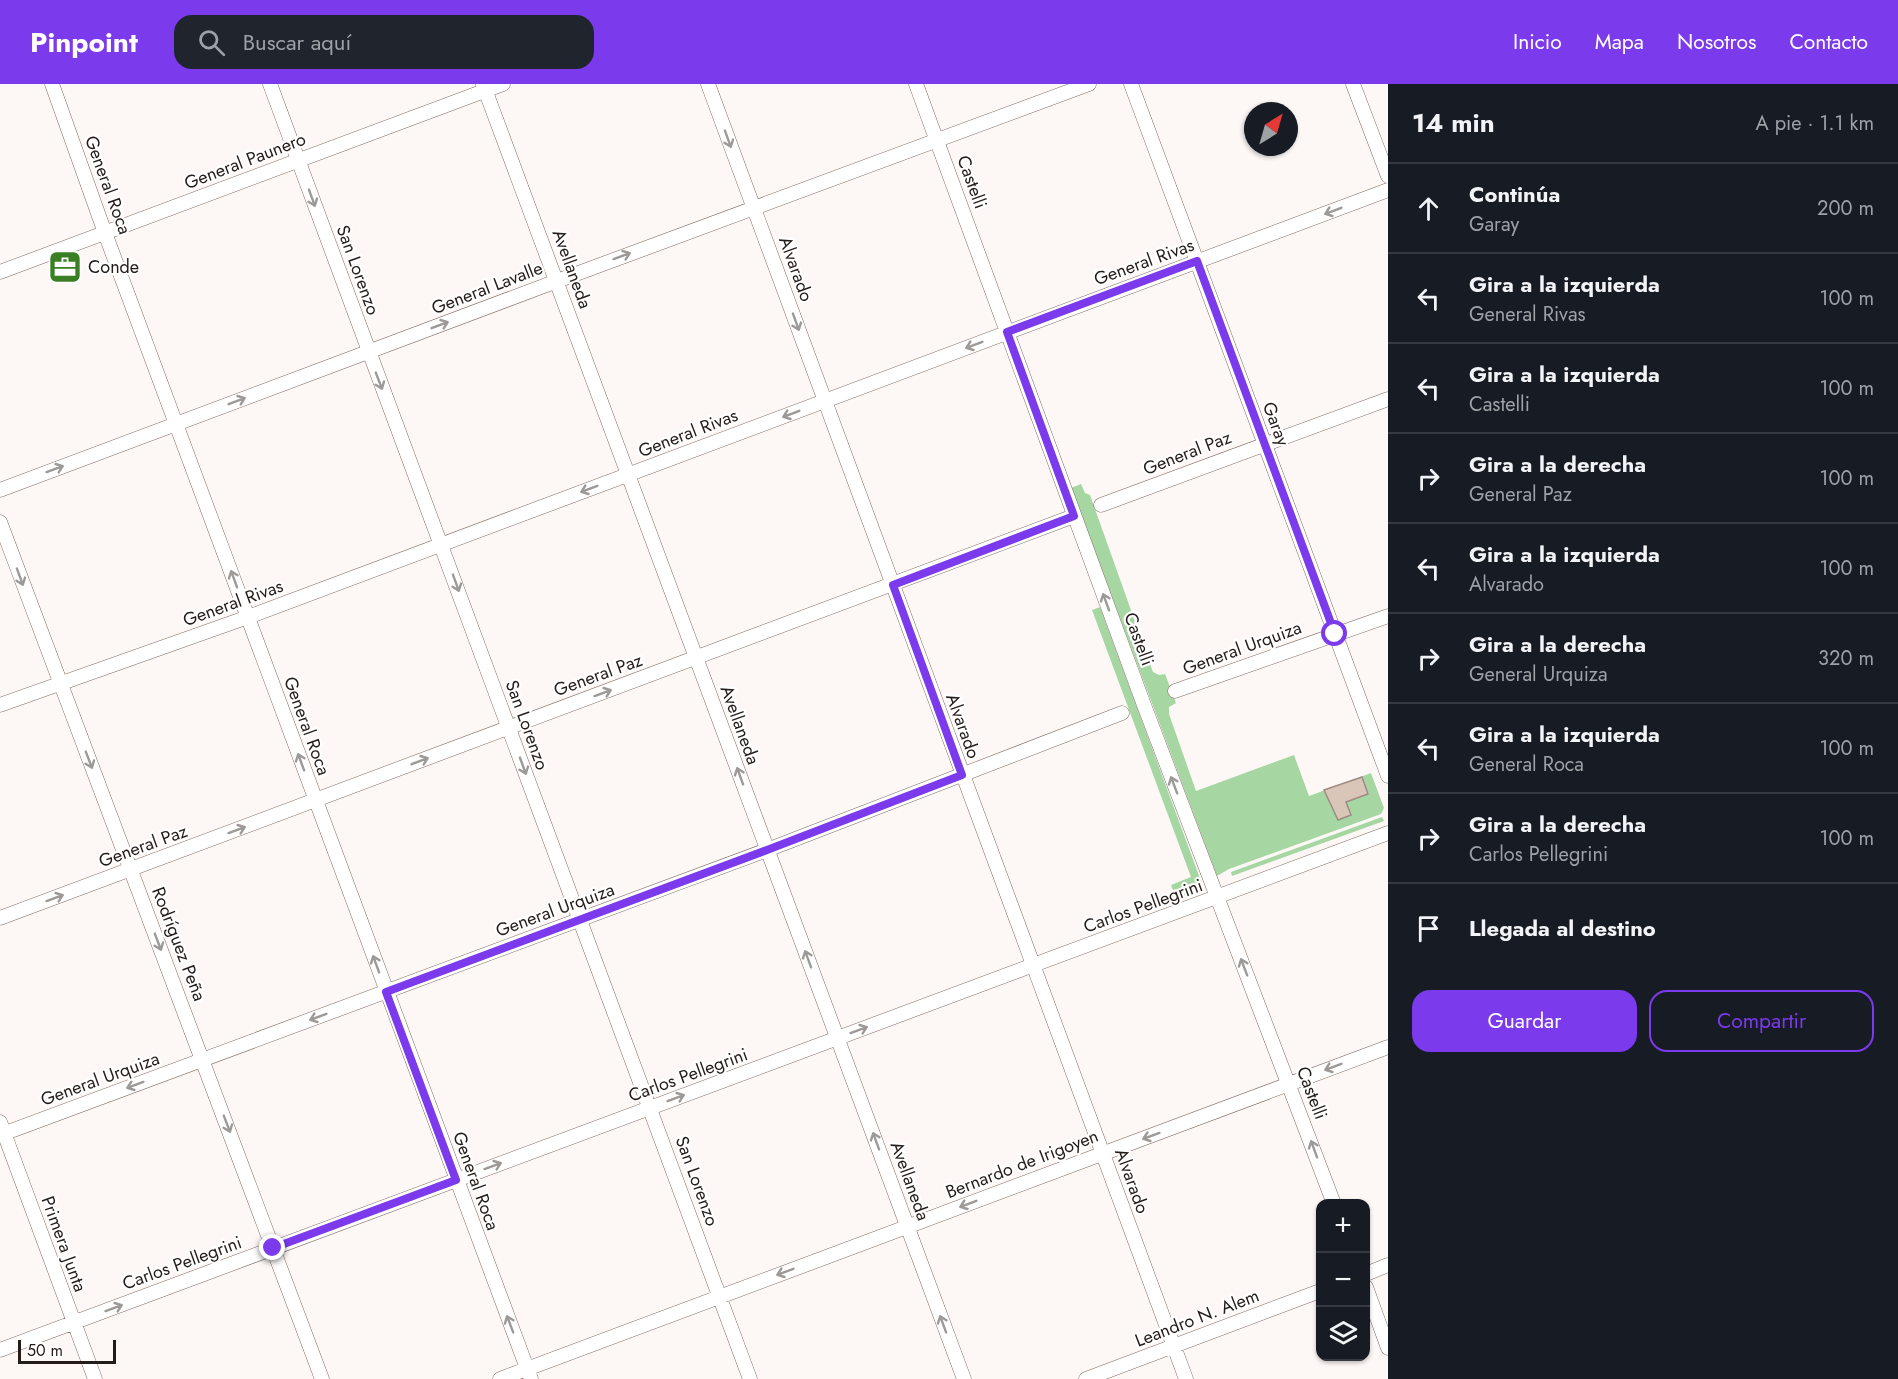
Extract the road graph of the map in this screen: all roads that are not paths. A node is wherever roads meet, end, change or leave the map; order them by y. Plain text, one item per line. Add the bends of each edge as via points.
1 (52, 84) edge
2 (270, 84) edge
3 (503, 84) edge
4 (708, 84) edge
5 (916, 84) edge
6 (1089, 84) edge
7 (1131, 84) edge
8 (1353, 84) edge
9 (484, 87) edge
10 (937, 140) junction
11 (298, 160) junction
12 (1388, 176) edge
13 (1388, 190) edge
14 (754, 208) junction
15 (105, 233) junction
16 (1197, 261) junction
17 (0, 272) edge
18 (557, 281) junction
19 (1007, 332) junction
20 (368, 351) junction
21 (1388, 399) edge
22 (825, 401) junction
23 (177, 424) junction
24 (1264, 444) junction
25 (628, 474) junction
26 (0, 490) edge
27 (1101, 505) dead end
28 (1074, 516) junction
29 (0, 522) edge
30 (441, 544) junction
31 (893, 585) junction
32 (1388, 616) edge
33 (248, 617) junction
34 (1335, 634) junction
35 (696, 658) junction
36 (60, 684) junction
37 (1176, 691) dead end
38 (0, 705) edge
39 (1122, 713) dead end
40 (509, 728) junction
41 (962, 775) junction
42 (1388, 776) edge
43 (315, 801) junction
44 (1388, 833) edge
45 (767, 850) junction
46 (131, 869) junction
47 (1217, 898) junction
48 (0, 918) edge
49 (580, 920) junction
50 (1033, 965) junction
51 (386, 992) junction
52 (837, 1038) junction
53 (1388, 1047) edge
54 (203, 1060) junction
55 (1290, 1084) junction
56 (650, 1108) junction
57 (1, 1130) edge
58 (1103, 1154) junction
59 (456, 1180) junction
60 (1333, 1199) edge
61 (907, 1227) junction
62 (273, 1248) junction
63 (1388, 1265) edge
64 (1370, 1272) edge
65 (1316, 1293) edge
66 (721, 1297) junction
67 (1370, 1300) edge
68 (74, 1322) junction
69 (1174, 1346) junction
70 (1388, 1348) edge
71 (0, 1350) edge
72 (529, 1374) edge
73 (95, 1379) edge
74 (322, 1379) edge
75 (500, 1379) edge
76 (750, 1379) edge
77 (964, 1379) edge
78 (1086, 1379) edge
79 (1186, 1379) edge

1 - 15 street, General Roca
2 - 11 street, San Lorenzo
3 - 9 street, General Paunero
4 -> 14 street, Alvarado
5 - 10 street, Castelli
6 - 10 street, General Lavalle
7 - 16 street, Garay
8 - 12 street
9 - 11 street, General Paunero
9 - 18 street, Avellaneda
10 - 14 street, General Lavalle
10 - 19 street, Castelli
11 - 15 street, General Paunero
11 -> 20 street, San Lorenzo
13 -> 16 street, General Rivas
18 -> 14 street, General Lavalle
14 -> 22 street, Alvarado
15 - 17 street, General Paunero
15 - 23 street, General Roca
16 - 19 street, General Rivas
16 - 24 street, Garay
20 -> 18 street, General Lavalle
18 - 25 street, Avellaneda
19 -> 22 street, General Rivas
19 - 28 street, Castelli
23 -> 20 street, General Lavalle
20 -> 30 street, San Lorenzo
21 - 24 street, General Paz
22 -> 25 street, General Rivas
22 - 31 street, Alvarado
26 -> 23 street, General Lavalle
33 -> 23 street, General Roca
24 - 27 street, General Paz
24 - 34 street, Garay
25 -> 30 street, General Rivas
25 - 35 street, Avellaneda
28 - 31 street, General Paz
47 -> 28 street, Castelli
29 -> 36 street, Rodríguez Peña
30 - 33 street, General Rivas
30 -> 40 street, San Lorenzo
31 - 35 street, General Paz
31 - 41 street, Alvarado
32 - 34 street, General Urquiza
33 - 36 street, General Rivas
43 -> 33 street, General Roca
34 - 37 street, General Urquiza
34 - 42 street, Garay
40 -> 35 street, General Paz
45 -> 35 street, Avellaneda
36 - 38 street, General Rivas
36 -> 46 street, Rodríguez Peña
39 - 41 street, General Urquiza
43 -> 40 street, General Paz
40 -> 49 street, San Lorenzo
41 - 45 street, General Urquiza
41 - 50 street, Alvarado
46 -> 43 street, General Paz
51 -> 43 street, General Roca
44 - 47 street, Carlos Pellegrini
45 - 49 street, General Urquiza
52 -> 45 street, Avellaneda
48 -> 46 street, General Paz
46 -> 54 street, Rodríguez Peña
47 - 50 street, Carlos Pellegrini
55 -> 47 street, Castelli
49 - 51 street, General Urquiza
49 - 56 street, San Lorenzo
52 -> 50 street, Carlos Pellegrini
50 - 58 street, Alvarado
51 -> 54 street, General Urquiza
51 - 59 street, General Roca
56 -> 52 street, Carlos Pellegrini
61 -> 52 street, Avellaneda
53 -> 55 street, Bernardo de Irigoyen
54 -> 57 street, General Urquiza
54 -> 62 street, Rodríguez Peña
55 -> 58 street, Bernardo de Irigoyen
60 -> 55 street, Castelli
59 -> 56 street, Carlos Pellegrini
56 - 66 street, San Lorenzo
57 - 68 street, Primera Junta
58 -> 61 street, Bernardo de Irigoyen
58 - 69 street, Alvarado
59 - 62 street, Carlos Pellegrini
72 -> 59 street, General Roca
61 -> 66 street, Bernardo de Irigoyen
77 -> 61 street, Avellaneda
68 -> 62 street, Carlos Pellegrini
62 - 74 street, Rodríguez Peña
63 - 64 street
65 - 69 street, Leandro N. Alem
66 - 72 street, Bernardo de Irigoyen
66 - 76 street, San Lorenzo
67 - 70 street
68 - 71 street, Carlos Pellegrini
68 - 73 street, Primera Junta
69 - 78 street, Leandro N. Alem
69 - 79 street, Alvarado
72 - 75 street, Bernardo de Irigoyen

